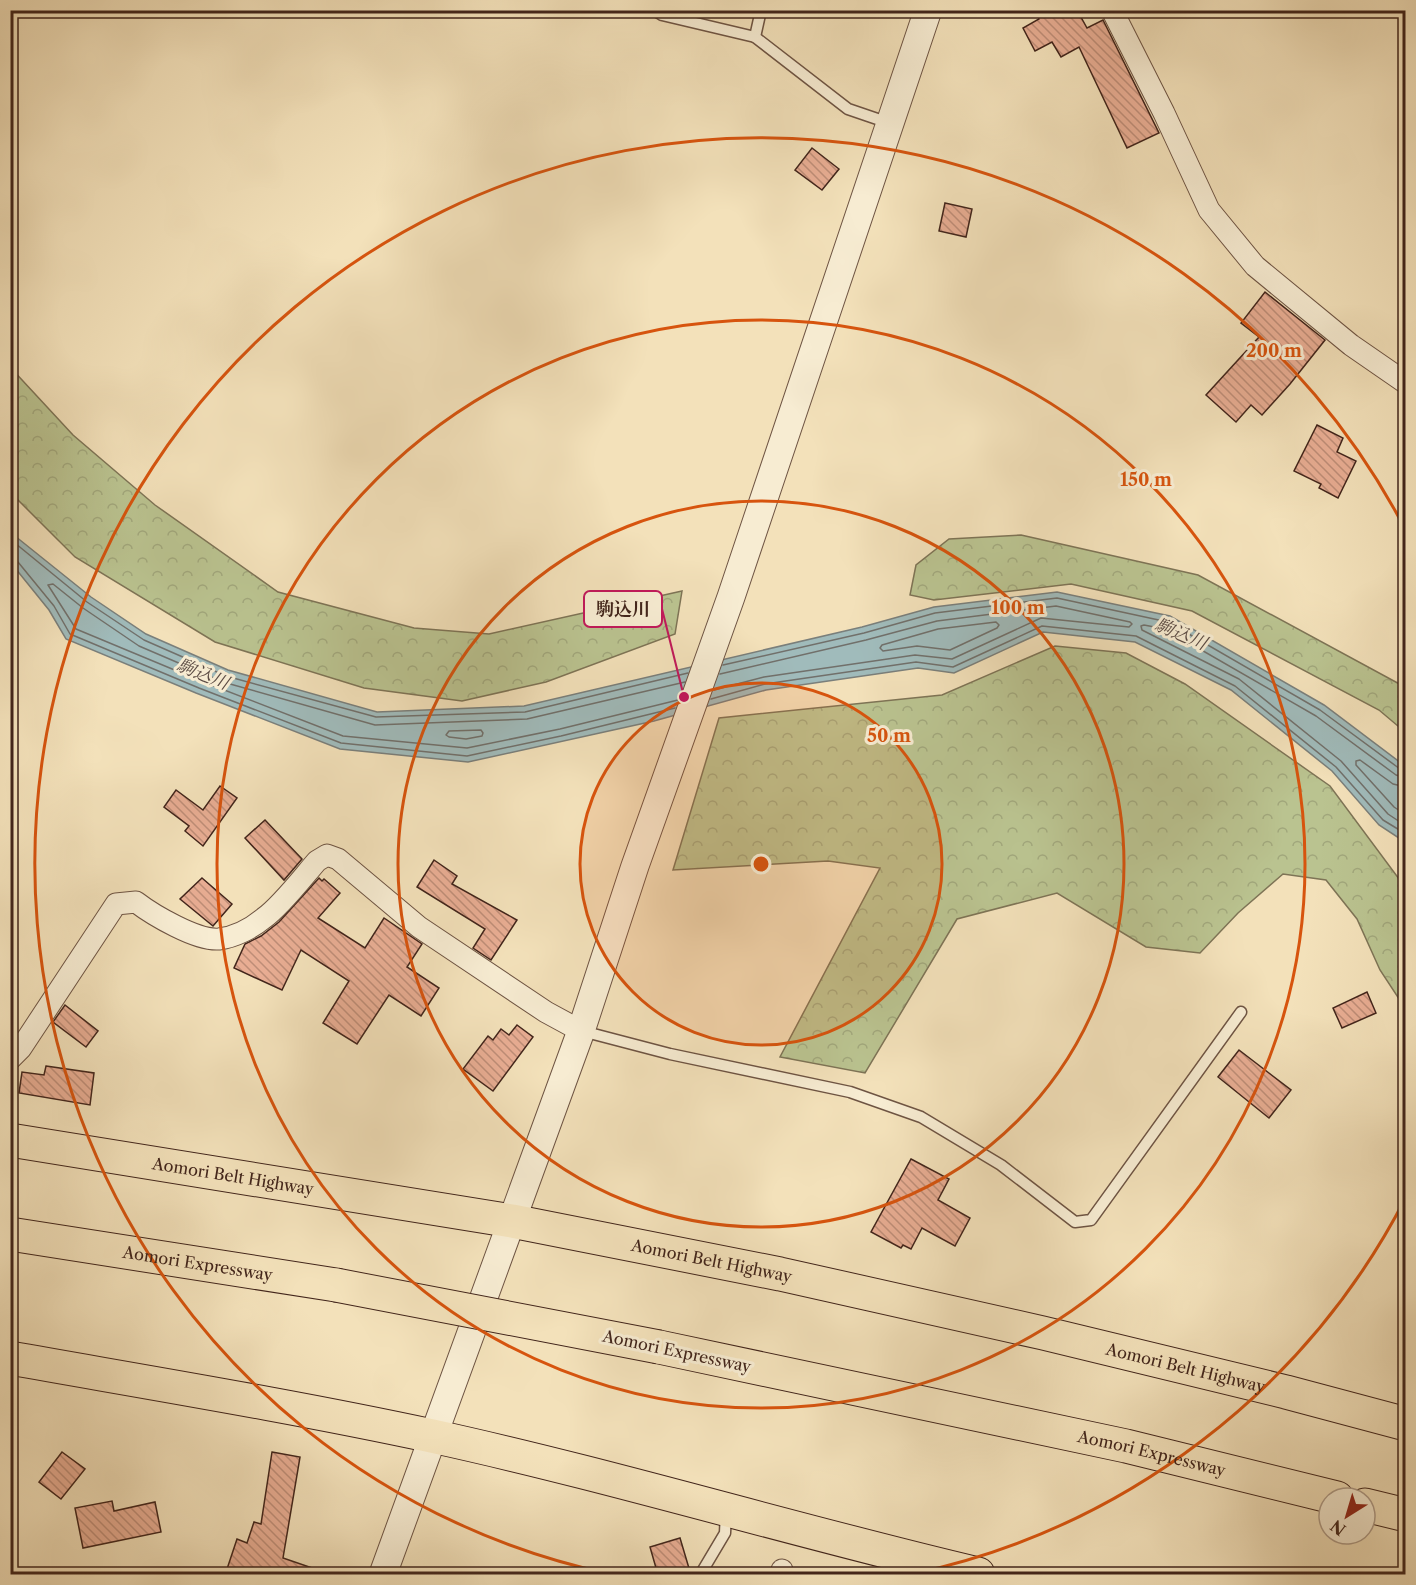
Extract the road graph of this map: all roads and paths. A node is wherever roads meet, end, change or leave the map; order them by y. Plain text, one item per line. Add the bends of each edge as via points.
1 (654, 10) edge
2 (762, 10) edge
3 (928, 10) edge
4 (1112, 10) edge
5 (755, 37) junction
6 (890, 124) junction
7 (1406, 383) edge
8 (1241, 1012) dead end
9 (581, 1031) junction
10 (10, 1059) edge
11 (10, 1140) edge
12 (512, 1221) junction
13 (10, 1234) edge
14 (10, 1358) edge
15 (1406, 1424) edge
16 (432, 1436) junction
17 (1317, 1493) edge
18 (1377, 1508) edge
19 (726, 1511) junction
20 (1406, 1515) edge
21 (966, 1573) edge
22 (383, 1575) edge
23 (704, 1575) edge

1 - 5 lane
2 - 5 lane
3 - 6 street
4 - 7 street via 1209,210 1255,266 1351,345
5 - 6 lane via 848,109
6 - 9 street via 731,597 634,866
8 - 9 lane via 1091,1220 1075,1222 1001,1165 921,1117 850,1092
9 - 10 street via 419,927 338,859 327,855 317,861 266,918 242,932 217,939 164,921 136,902 116,904
9 - 12 street
11 - 12 highway, Aomori Belt Highway
12 - 15 highway, Aomori Belt Highway via 780,1274 1043,1333
12 - 16 street
13 - 17 highway, Aomori Expressway, bridge via 336,1285 659,1347 1126,1446
14 - 16 highway
16 - 19 highway
16 - 22 street
18 - 20 highway
19 - 21 highway
19 - 23 lane via 725,1533 703,1570

